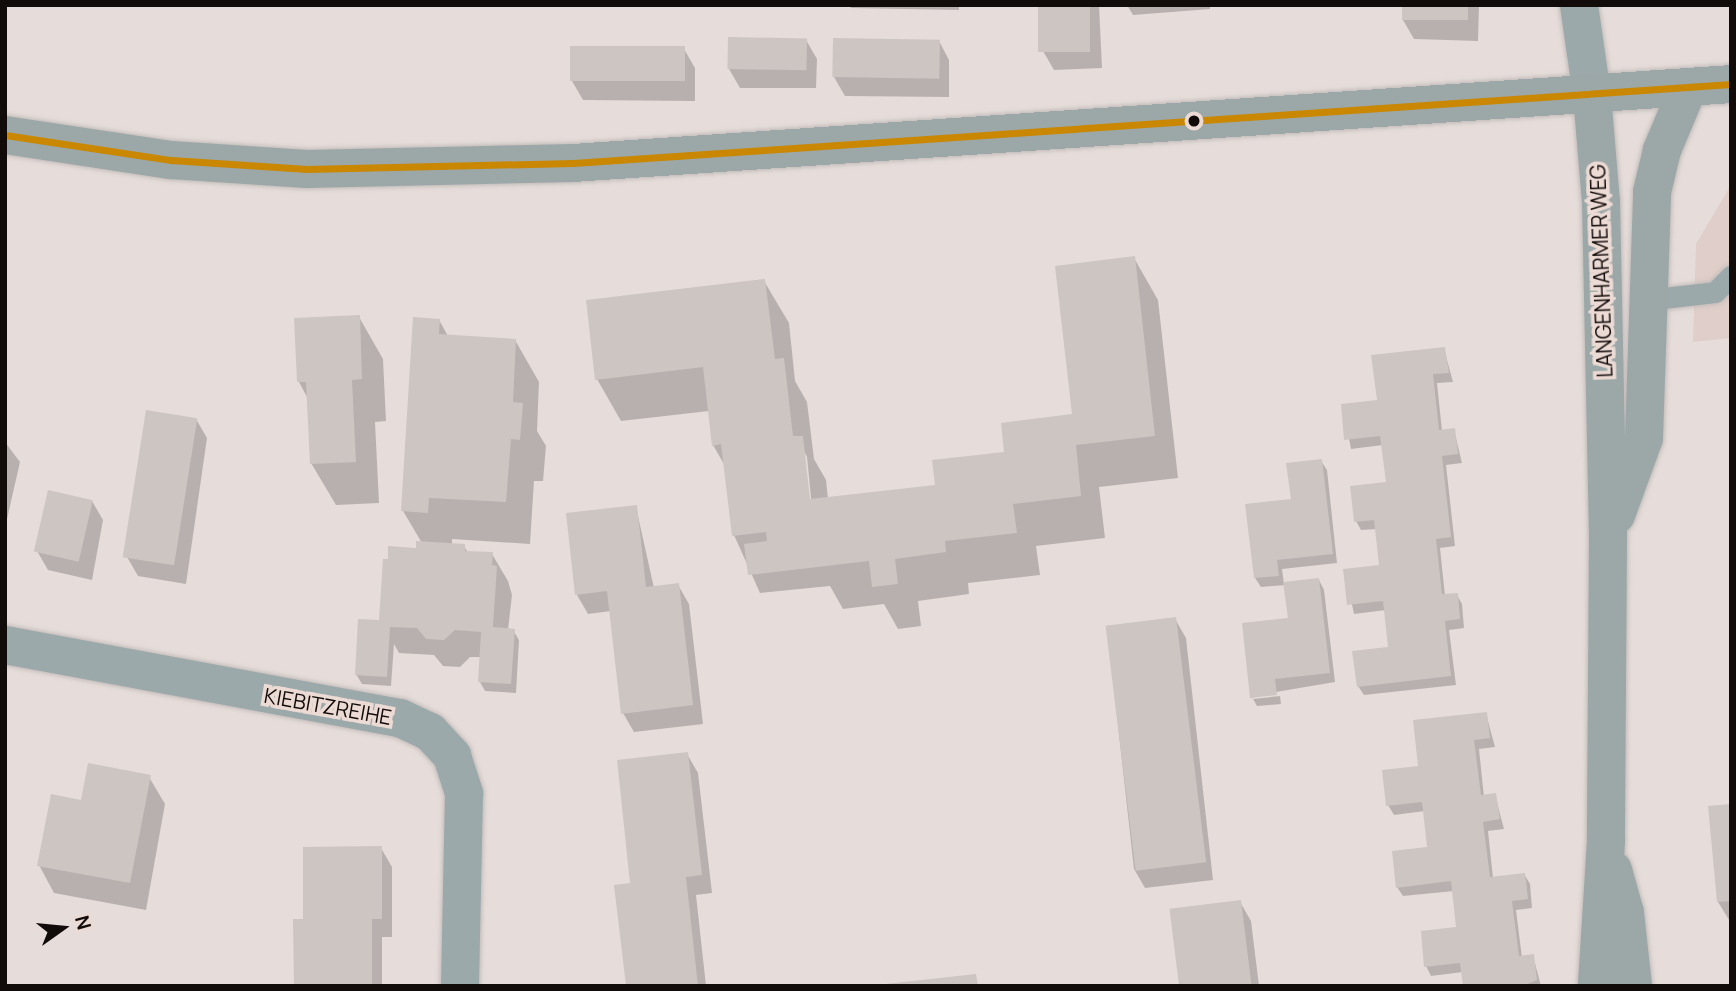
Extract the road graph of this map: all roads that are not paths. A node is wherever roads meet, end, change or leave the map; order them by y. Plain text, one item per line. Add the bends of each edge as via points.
1 (1579, 5) edge
2 (1731, 84) edge
3 (1688, 88) junction
4 (1592, 94) junction
5 (5, 135) edge
6 (1731, 276) edge
7 (1646, 300) junction
8 (1608, 538) junction
9 (5, 645) edge
10 (1606, 841) junction
11 (460, 986) edge
12 (1597, 986) edge
13 (1633, 986) edge

1 - 4 street, LANGENHARMER WEG
2 - 3 main road
3 - 4 main road
3 - 7 main road, LANGENHARMER WEG via 1662,150 1651,192
4 - 5 main road via 560,164 307,169 171,160
4 - 8 main road, LANGENHARMER WEG via 1601,202
6 - 7 lane via 1715,292
7 - 8 main road, LANGENHARMER WEG via 1644,438
8 - 10 main road, LANGENHARMER WEG
9 - 11 street, KIEBITZREIHE via 400,718 430,732 452,756 464,794
10 - 12 main road, LANGENHARMER WEG
10 - 13 main road, LANGENHARMER WEG via 1625,913

